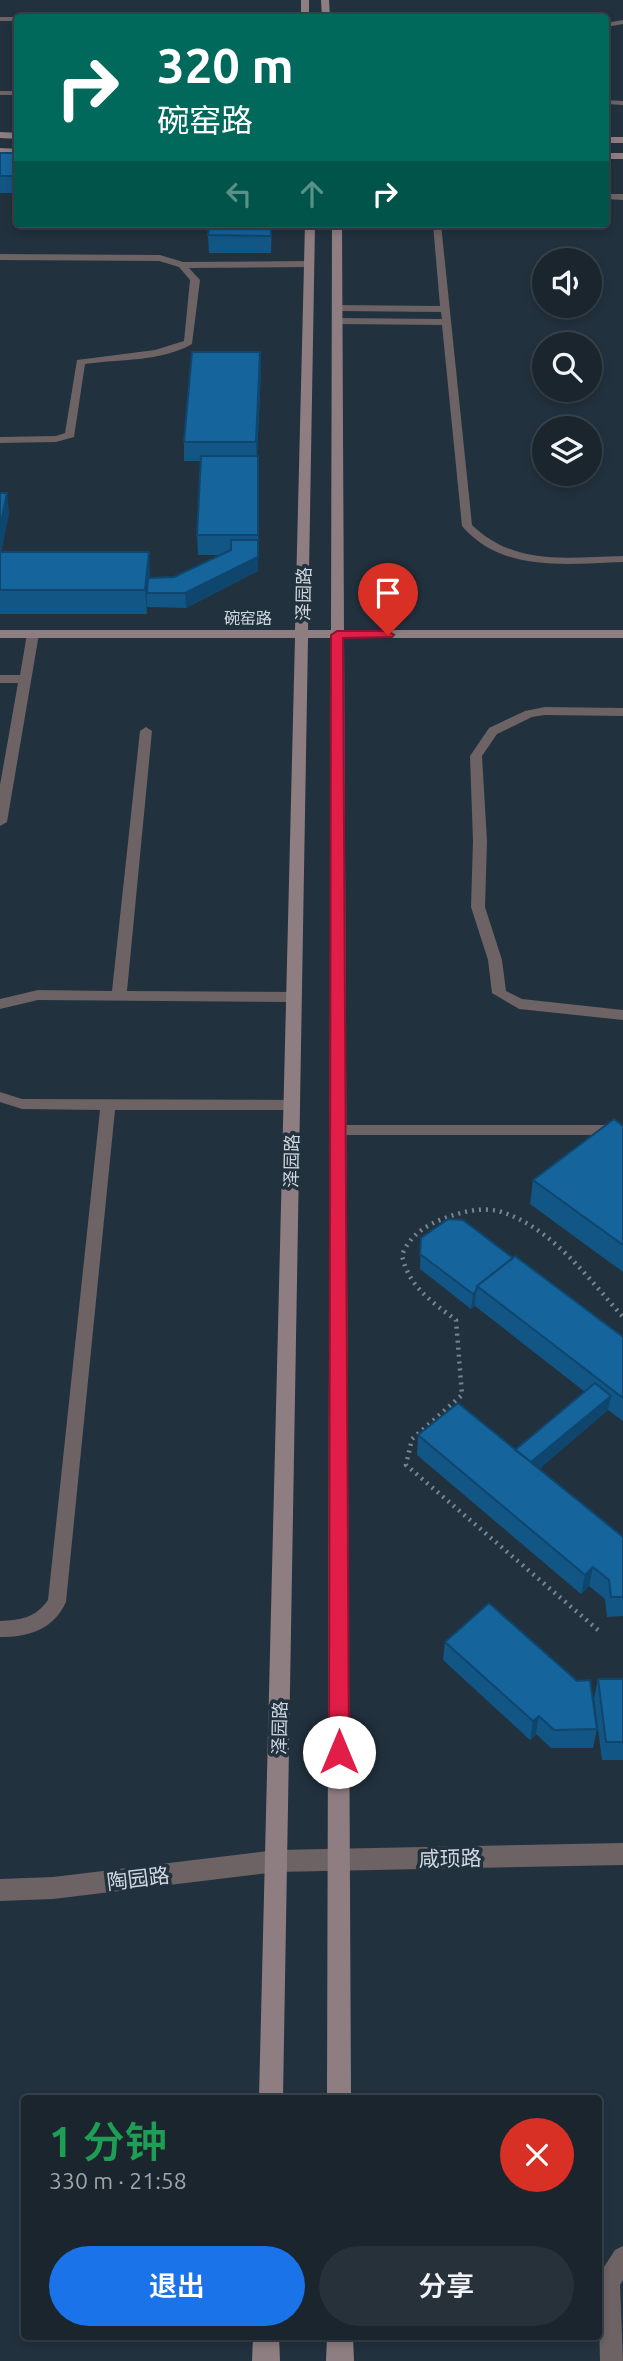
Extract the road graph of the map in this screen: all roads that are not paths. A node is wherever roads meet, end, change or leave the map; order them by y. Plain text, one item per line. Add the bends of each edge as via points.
1 (310, 228) edge
2 (337, 228) edge
3 (437, 228) edge
4 (0, 257) edge
5 (309, 264) junction
6 (182, 265) junction
7 (445, 309) junction
8 (337, 315) junction
9 (447, 322) junction
10 (0, 440) edge
11 (623, 559) edge
12 (0, 634) edge
13 (33, 634) junction
14 (623, 634) edge
15 (302, 635) junction
16 (337, 635) junction
17 (0, 679) edge
18 (26, 679) junction
19 (623, 712) edge
20 (146, 731) dead end
21 (0, 822) edge
22 (119, 996) junction
23 (294, 997) junction
24 (0, 1004) edge
25 (623, 1014) edge
26 (0, 1097) edge
27 (108, 1104) junction
28 (292, 1105) junction
29 (338, 1130) junction
30 (623, 1130) edge
31 (0, 1629) edge
32 (623, 1854) edge
33 (339, 1860) junction
34 (276, 1861) junction
35 (0, 1890) edge
36 (271, 2095) edge
37 (339, 2095) edge
38 (623, 2258) edge
39 (266, 2340) edge
40 (340, 2340) edge
41 (266, 2361) edge
42 (340, 2361) edge
43 (612, 2361) edge

1 - 5 street, 泽园路
2 - 8 street, 泽园路
3 - 7 lane
4 - 6 lane via 160,258
5 - 6 lane
5 - 15 street, 泽园路
6 - 10 lane via 195,280 185,346 170,352 80,362 70,435
7 - 8 lane
7 - 9 lane
8 - 9 lane
8 - 16 street, 泽园路
9 - 11 lane via 467,526 483,542 522,559
12 - 13 street, 碗窑路
13 - 15 street, 碗窑路
13 - 18 lane
14 - 16 street, 碗窑路
15 - 16 street, 碗窑路
15 - 23 street, 泽园路
16 - 29 street, 泽园路
17 - 18 lane
18 - 21 lane
19 - 25 lane via 529,714 494,731 476,756 478,908 495,960 499,993 519,1004
20 - 22 lane
22 - 23 lane
22 - 24 lane via 38,995
23 - 28 street, 泽园路
26 - 27 lane via 22,1104
27 - 28 lane
27 - 31 lane via 57,1602 43,1620 25,1629
28 - 34 street, 泽园路
29 - 30 lane
29 - 33 street, 泽园路
32 - 33 street, 咸顼路
33 - 34 street, 咸顼路
33 - 37 street, 泽园路
34 - 35 street, 陶园路 via 53,1888
34 - 36 street, 泽园路
38 - 43 lane via 608,2282
39 - 41 street
40 - 42 street

